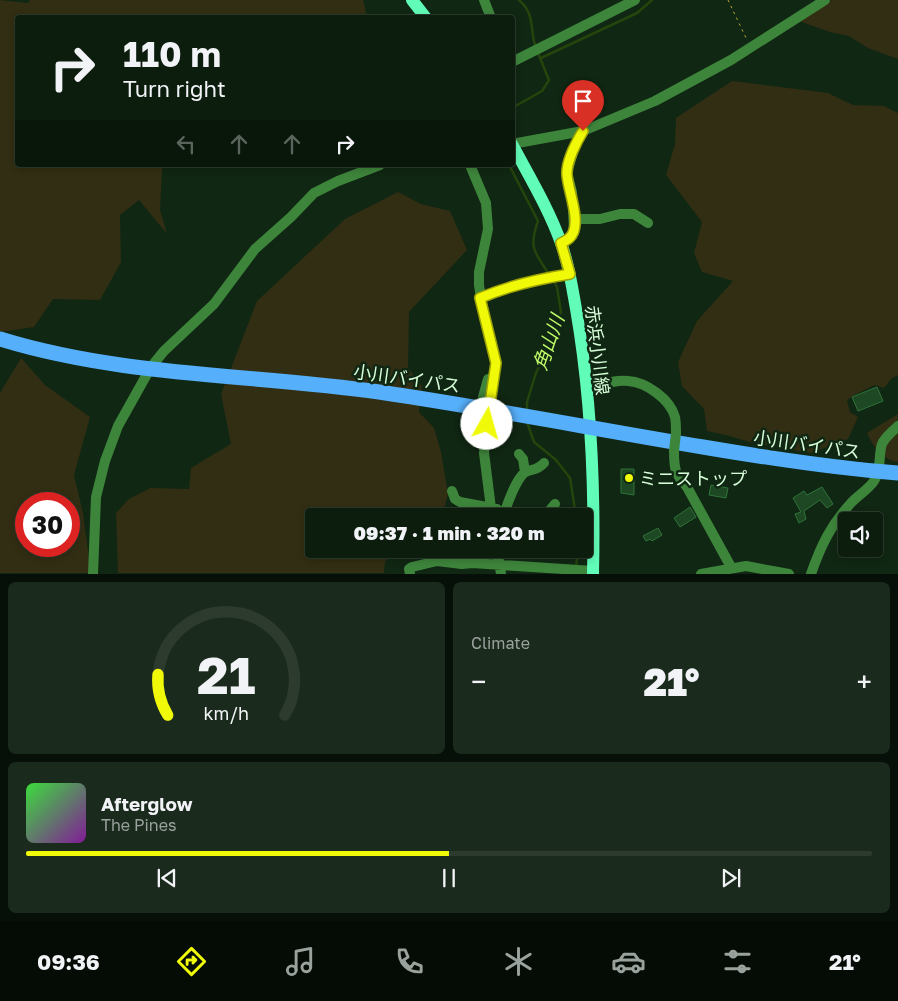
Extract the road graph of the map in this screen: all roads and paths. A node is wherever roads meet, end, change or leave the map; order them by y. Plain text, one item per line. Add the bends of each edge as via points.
1 (412, 0) edge
2 (484, 0) edge
3 (635, 0) edge
4 (728, 0) edge
5 (825, 0) edge
6 (424, 15) edge
7 (490, 15) edge
8 (750, 47) junction
9 (515, 61) edge
10 (583, 131) junction
11 (515, 143) edge
12 (515, 150) edge
13 (375, 167) edge
14 (471, 167) edge
15 (574, 219) junction
16 (648, 223) dead end
17 (561, 243) junction
18 (570, 274) junction
19 (480, 298) junction
20 (0, 339) edge
21 (150, 368) junction
22 (586, 389) junction
23 (484, 408) junction
24 (898, 426) edge
25 (590, 428) junction
26 (519, 454) dead end
27 (544, 463) dead end
28 (525, 472) junction
29 (878, 472) junction
30 (898, 473) edge
31 (452, 491) dead end
32 (555, 504) dead end
33 (479, 508) edge
34 (491, 508) edge
35 (507, 508) edge
36 (552, 508) edge
37 (732, 567) junction
38 (500, 569) edge
39 (586, 571) edge
40 (92, 574) edge
41 (410, 574) edge
42 (700, 574) edge
43 (789, 574) edge
44 (812, 574) edge

1 - 6 main road
2 - 7 street
3 - 9 street
4 - 8 path
5 - 8 street
8 - 10 street via 655,101
10 - 11 street
10 - 15 street via 567,173
12 - 17 main road, 赤浜小川線
13 - 21 street via 314,193 255,248 214,304
14 - 19 street via 486,203 488,229 480,272
15 - 16 street via 634,214
15 - 17 street via 573,234
17 - 18 main road, 赤浜小川線
18 - 19 street via 511,286
18 - 22 main road, 赤浜小川線
19 - 23 street via 496,363
20 - 21 highway, 小川バイパス via 69,357
21 - 23 highway, 小川バイパス via 372,391
21 - 40 street via 118,426 105,461 96,498
22 - 25 main road, 赤浜小川線
22 - 37 street, bridge via 630,381 647,387 670,405 676,419 675,471 688,487
23 - 25 highway, 小川バイパス
23 - 34 street via 484,453
24 - 29 street via 883,442
25 - 29 highway, 小川バイパス via 793,462
25 - 39 main road, 赤浜小川線
26 - 28 street
27 - 28 street via 538,469
28 - 35 street
29 - 30 highway, 小川バイパス
29 - 44 street via 873,484 852,502 828,535
31 - 33 street via 455,499
32 - 36 street
37 - 42 street
37 - 43 street via 746,566
38 - 39 street
38 - 41 street via 437,561 412,567

